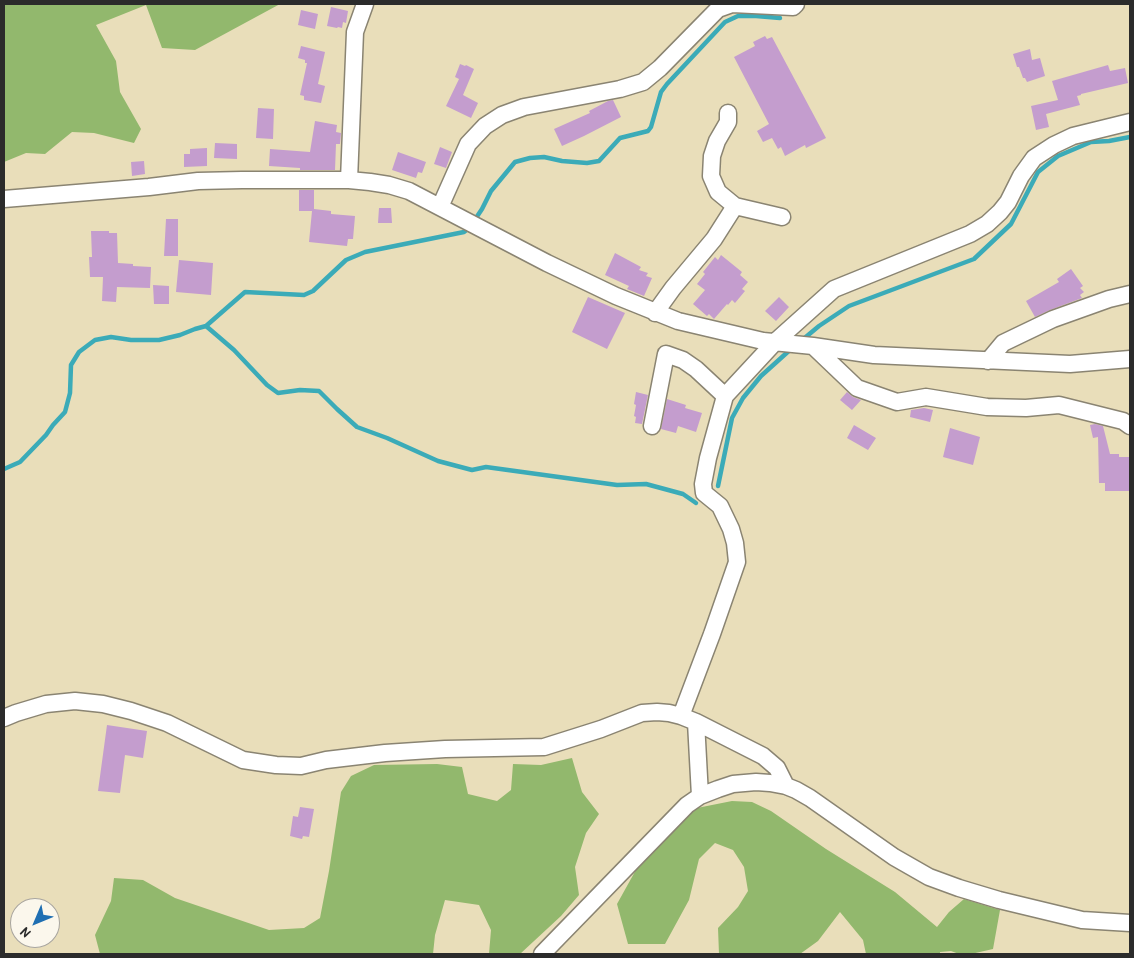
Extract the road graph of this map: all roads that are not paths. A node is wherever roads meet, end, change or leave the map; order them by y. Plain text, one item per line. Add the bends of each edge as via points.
1 (364, 4) edge
2 (796, 4) edge
3 (728, 113) dead end
4 (1130, 122) edge
5 (350, 180) junction
6 (4, 199) edge
7 (735, 206) junction
8 (440, 207) junction
9 (782, 217) dead end
10 (1130, 294) edge
11 (656, 313) junction
12 (776, 342) junction
13 (813, 346) junction
14 (1130, 359) edge
15 (988, 361) junction
16 (725, 396) junction
17 (652, 426) dead end
18 (1130, 426) edge
19 (4, 718) edge
20 (689, 719) junction
21 (786, 786) junction
22 (700, 796) junction
23 (1130, 923) edge
24 (542, 954) edge

1 - 5 street via 355,32
2 - 8 street via 732,4 718,9 643,82 524,107 484,126 468,144
3 - 7 street via 728,122 712,156 711,176 718,192
4 - 12 street via 1073,136 1054,145 1034,158 1008,202 987,224 970,234 834,289
5 - 6 street via 198,181
5 - 8 street via 389,185
7 - 9 street
7 - 11 street via 714,239
8 - 11 street via 548,263
10 - 15 street via 1053,319 1003,343
11 - 12 street via 678,321
12 - 13 street
12 - 16 street
13 - 15 street via 874,354
13 - 18 street via 857,388 897,402 926,397 987,407 1059,405 1123,421
14 - 15 street via 1070,364
16 - 17 street via 683,360 666,354
16 - 20 street via 708,458 704,492 720,506 731,529 737,562 712,634
19 - 20 street via 46,704 75,701 103,704 167,723 243,760 301,766 386,752 544,747 642,713 669,713
20 - 21 street via 763,756 777,768
20 - 22 street
21 - 22 street via 756,782 733,784
21 - 23 street via 810,798 894,857 929,877 999,900 1082,920
22 - 24 street

